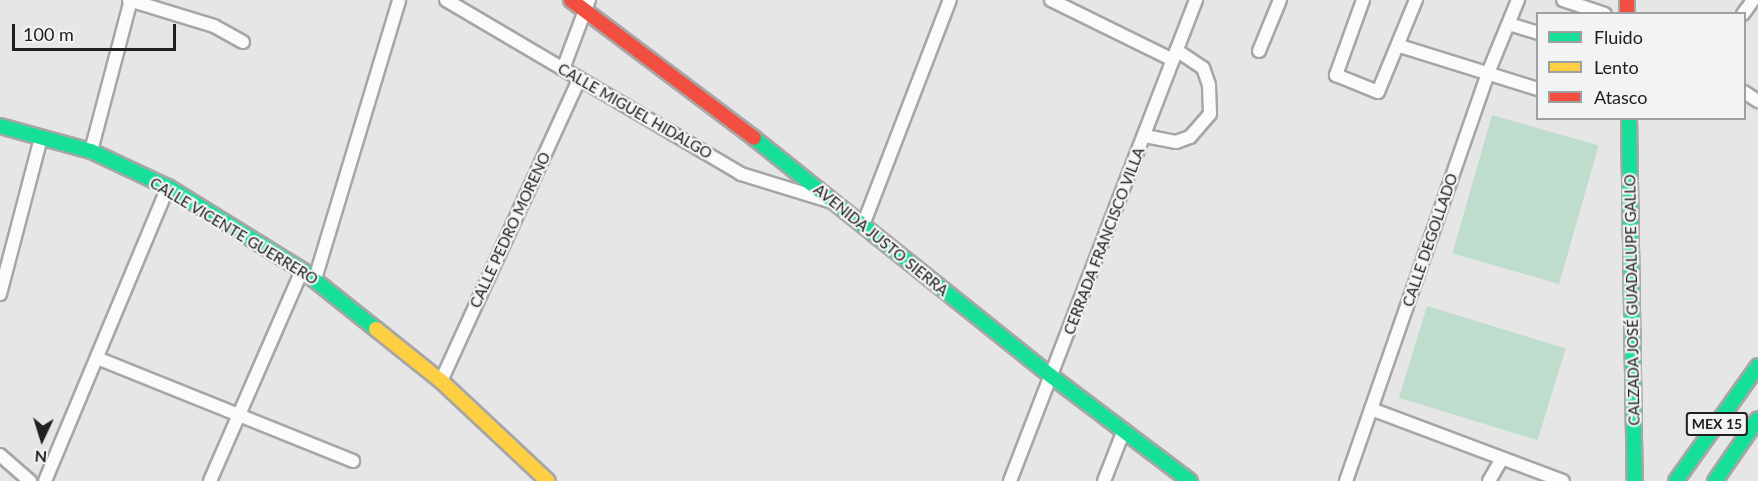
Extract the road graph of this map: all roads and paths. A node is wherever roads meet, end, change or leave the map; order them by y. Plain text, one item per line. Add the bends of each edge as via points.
1 (130, 0) edge
2 (399, 0) edge
3 (446, 0) edge
4 (571, 0) edge
5 (950, 0) edge
6 (1051, 0) edge
7 (1196, 0) edge
8 (1280, 0) edge
9 (1363, 0) edge
10 (1416, 0) edge
11 (1518, 0) edge
12 (1563, 0) edge
13 (587, 5) edge
14 (1599, 12) edge
15 (1509, 24) junction
16 (1536, 32) edge
17 (243, 42) dead end
18 (1400, 46) junction
19 (1259, 51) dead end
20 (1175, 55) junction
21 (563, 69) junction
22 (1488, 73) junction
23 (579, 79) junction
24 (1536, 88) edge
25 (1628, 120) edge
26 (0, 126) edge
27 (1145, 136) junction
28 (41, 138) junction
29 (91, 151) junction
30 (168, 187) junction
31 (834, 202) junction
32 (863, 225) junction
33 (302, 270) junction
34 (315, 279) junction
35 (0, 294) edge
36 (97, 358) junction
37 (1758, 366) edge
38 (1051, 376) junction
39 (441, 381) junction
40 (1371, 409) junction
41 (238, 414) junction
42 (1758, 419) edge
43 (1124, 430) junction
44 (0, 455) edge
45 (353, 460) dead end
46 (1501, 460) junction
47 (30, 481) edge
48 (45, 481) edge
49 (210, 481) edge
50 (548, 481) edge
51 (1010, 481) edge
52 (1104, 481) edge
53 (1190, 481) edge
54 (1346, 481) edge
55 (1489, 481) edge
56 (1563, 481) edge
57 (1635, 481) edge
58 (1676, 481) edge
59 (1714, 481) edge

1 - 17 street via 214,26
1 - 29 street
2 - 34 street
3 - 21 street, CALLE MIGUEL HIDALGO
4 - 13 main road, AVENIDA JUSTO SIERRA
5 - 32 street
6 - 20 street
7 - 20 street, CERRADA FRANCISCO VILLA
8 - 19 street
9 - 18 street via 1336,75 1378,92
10 - 18 street
11 - 15 street, CALLE DEGOLLADO
12 - 14 street
13 - 21 street
13 - 31 main road, AVENIDA JUSTO SIERRA
15 - 16 street
15 - 22 street, CALLE DEGOLLADO
18 - 22 street
20 - 27 street, CERRADA FRANCISCO VILLA
20 - 27 street via 1203,68 1210,91 1210,114 1190,137 1176,142
21 - 23 street, CALLE MIGUEL HIDALGO
22 - 24 street
22 - 40 street, CALLE DEGOLLADO
23 - 31 street, CALLE MIGUEL HIDALGO via 741,174
23 - 39 street, CALLE PEDRO MORENO
25 - 57 main road, CALZADA JOSÉ GUADALUPE GALLO
26 - 28 main road, CALLE VICENTE GUERRERO
27 - 38 street, CERRADA FRANCISCO VILLA
28 - 29 main road, CALLE VICENTE GUERRERO
28 - 35 street
29 - 30 main road, CALLE VICENTE GUERRERO
30 - 33 main road, CALLE VICENTE GUERRERO
30 - 36 street
31 - 32 main road, AVENIDA JUSTO SIERRA
32 - 38 main road, AVENIDA JUSTO SIERRA
33 - 34 main road, CALLE VICENTE GUERRERO
33 - 41 street
34 - 39 main road, CALLE VICENTE GUERRERO
36 - 41 street
36 - 48 street
37 - 58 main road, MEX 15
38 - 43 main road, AVENIDA JUSTO SIERRA
38 - 51 street, CERRADA FRANCISCO VILLA
39 - 50 main road, CALLE VICENTE GUERRERO
40 - 46 street
40 - 54 street, CALLE DEGOLLADO
41 - 45 street
41 - 49 street
42 - 59 main road, MEX 15
43 - 52 street
43 - 53 main road, AVENIDA JUSTO SIERRA
44 - 47 street
46 - 55 street
46 - 56 street

